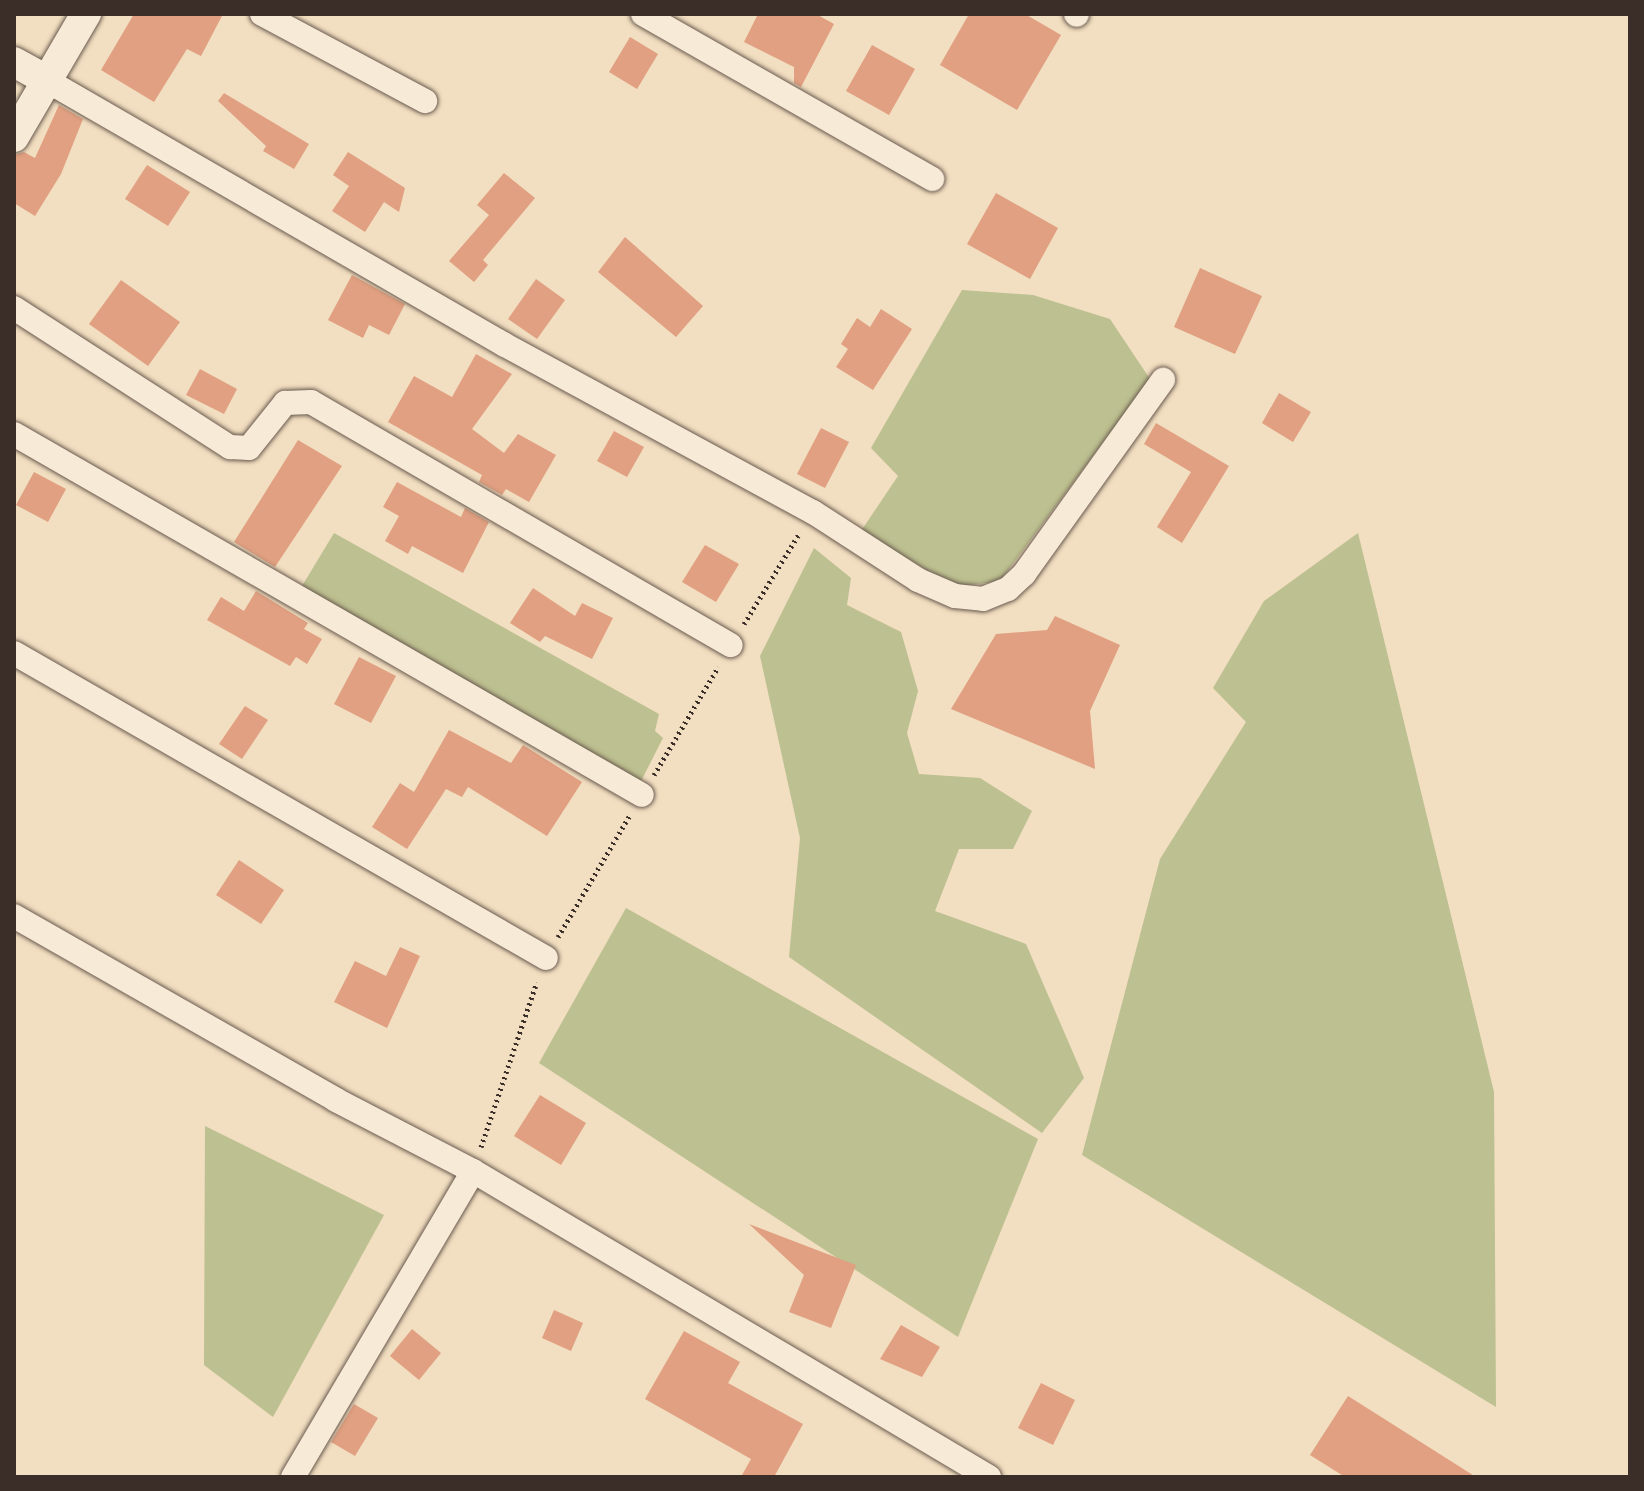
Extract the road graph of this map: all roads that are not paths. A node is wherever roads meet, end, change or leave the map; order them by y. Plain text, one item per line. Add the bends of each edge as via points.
1 (86, 14) edge
2 (262, 14) edge
3 (643, 14) edge
4 (14, 62) edge
5 (46, 80) junction
6 (425, 101) dead end
7 (14, 137) edge
8 (932, 179) dead end
9 (14, 308) edge
10 (1163, 380) dead end
11 (14, 434) edge
12 (731, 645) road end
13 (14, 653) edge
14 (642, 795) road end
15 (14, 916) edge
16 (546, 958) road end
17 (473, 1171) junction
18 (293, 1477) edge
19 (989, 1477) edge

1 - 5 street
2 - 6 street
3 - 8 street
4 - 5 street
5 - 7 street
5 - 10 street via 505,345 813,512 918,580 955,596 983,599 1008,589
9 - 12 street via 230,447 249,448 285,403 311,402
11 - 14 street
13 - 16 street
15 - 17 street via 336,1100
17 - 18 street
17 - 19 street

